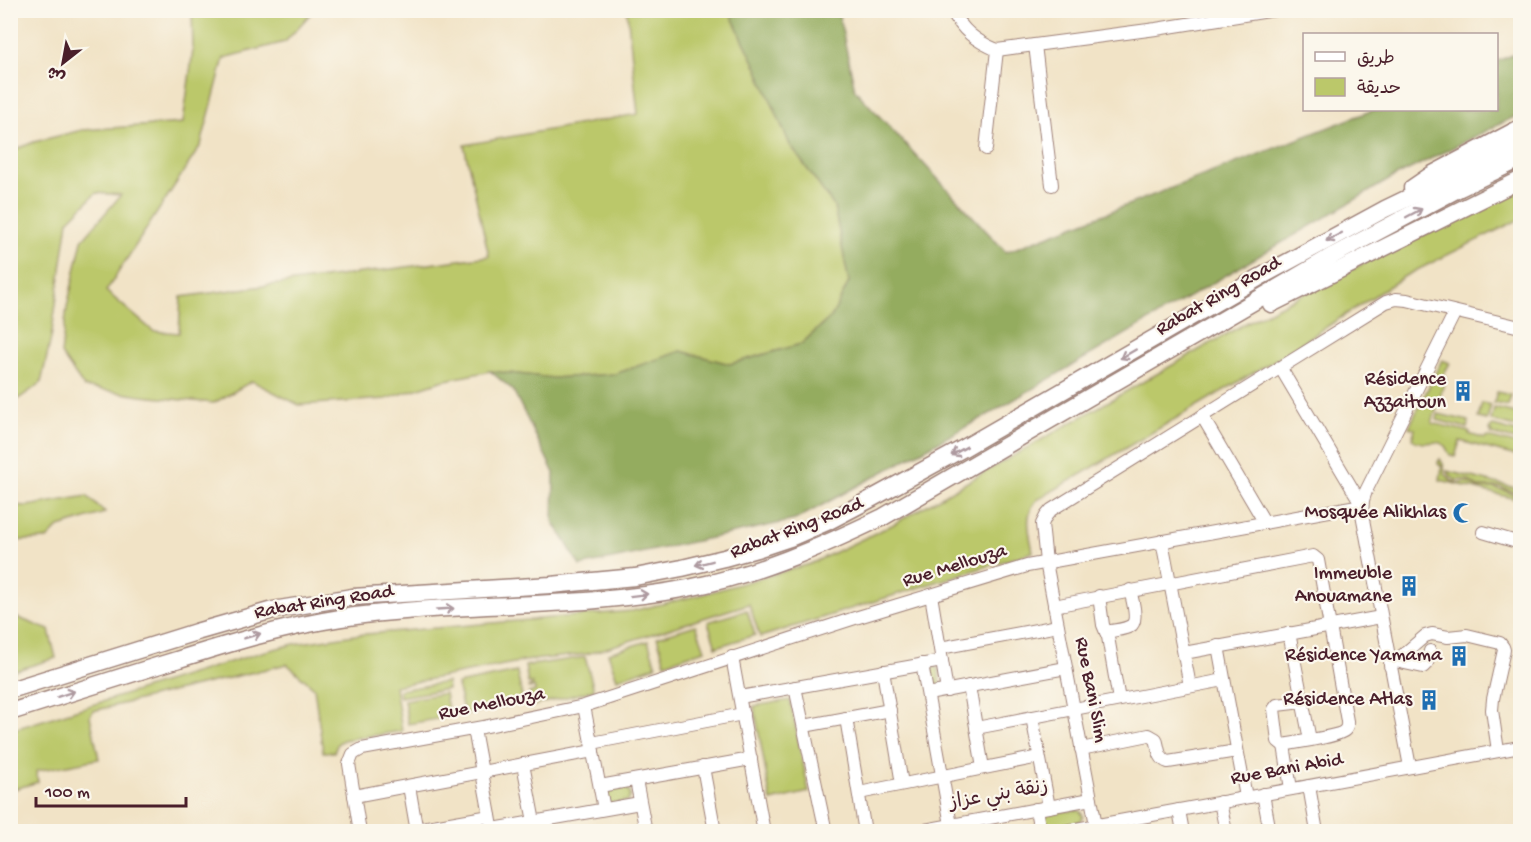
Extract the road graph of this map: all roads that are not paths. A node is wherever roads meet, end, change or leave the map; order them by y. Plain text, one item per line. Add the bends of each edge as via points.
1 (952, 10) edge
2 (1275, 10) edge
3 (1035, 45) junction
4 (997, 50) junction
5 (1521, 128) edge
6 (1521, 144) edge
7 (986, 148) dead end
8 (1521, 159) edge
9 (1521, 180) edge
10 (1052, 185) dead end
11 (1385, 209) junction
12 (1455, 312) junction
13 (1521, 327) edge
14 (1162, 355) junction
15 (1280, 367) junction
16 (1202, 416) junction
17 (1362, 505) junction
18 (1265, 523) junction
19 (1483, 532) dead end
20 (1161, 541) junction
21 (1521, 543) edge
22 (1046, 562) junction
23 (1170, 582) junction
24 (1130, 590) junction
25 (931, 595) junction
26 (1099, 596) junction
27 (1054, 606) junction
28 (1381, 616) junction
29 (1058, 626) junction
30 (1330, 626) junction
31 (1107, 632) junction
32 (1289, 633) junction
33 (1218, 646) junction
34 (940, 648) junction
35 (1430, 651) dead end
36 (1184, 652) junction
37 (732, 657) junction
38 (942, 661) junction
39 (1393, 663) junction
40 (922, 664) junction
41 (1066, 668) junction
42 (884, 671) junction
43 (1224, 680) junction
44 (969, 686) junction
45 (1190, 686) junction
46 (795, 687) junction
47 (10, 690) edge
48 (947, 691) junction
49 (928, 694) junction
50 (740, 697) junction
51 (1119, 700) junction
52 (1302, 702) junction
53 (584, 706) junction
54 (1074, 709) junction
55 (890, 710) junction
56 (10, 712) edge
57 (743, 714) junction
58 (1032, 717) junction
59 (846, 718) junction
60 (804, 726) junction
61 (976, 728) junction
62 (474, 729) junction
63 (1310, 740) junction
64 (1284, 745) junction
65 (592, 747) junction
66 (1521, 747) edge
67 (1082, 748) junction
68 (1237, 751) junction
69 (1498, 751) junction
70 (1039, 757) junction
71 (751, 759) junction
72 (523, 764) junction
73 (703, 767) junction
74 (1410, 767) junction
75 (983, 768) junction
76 (482, 773) junction
77 (942, 776) junction
78 (636, 780) junction
79 (902, 784) junction
80 (409, 786) junction
81 (600, 786) junction
82 (1309, 786) junction
83 (1291, 789) junction
84 (859, 793) junction
85 (1263, 794) junction
86 (354, 796) junction
87 (1246, 797) junction
88 (1091, 799) junction
89 (1220, 802) junction
90 (640, 803) junction
91 (1042, 808) junction
92 (604, 809) junction
93 (1179, 810) junction
94 (490, 816) junction
95 (1137, 817) junction
96 (534, 822) junction
97 (951, 825) junction
98 (1096, 825) junction
99 (416, 830) edge
100 (493, 830) edge
101 (360, 831) edge
102 (646, 831) edge
103 (715, 831) edge
104 (764, 831) edge
105 (826, 831) edge
106 (865, 831) edge
107 (914, 831) edge
108 (1040, 831) edge
109 (1060, 831) edge
110 (1140, 831) edge
111 (1183, 831) edge
112 (1226, 831) edge
113 (1270, 831) edge
114 (1317, 831) edge

1 - 4 street via 958,22 979,42
2 - 3 street
3 - 4 street
3 - 10 street
4 - 7 street
5 - 11 highway via 1431,175
6 - 11 highway, Rabat Ring Road
14 -> 8 highway, Rabat Ring Road via 1334,255
9 - 14 highway via 1200,341
11 -> 47 highway, Rabat Ring Road via 910,478 790,538 724,558 635,577 352,597 273,610
12 - 13 street
12 - 15 street via 1391,300
12 - 17 street
56 -> 14 highway, Rabat Ring Road via 217,646 300,625 395,612 639,596 689,588 772,565 883,517
15 - 16 street
15 - 17 street
16 - 18 street
16 - 22 street via 1048,513 1042,524
17 - 18 street, Rue Mellouza
17 - 28 street
18 - 20 street, Rue Mellouza
19 - 21 street
20 - 22 street, Rue Mellouza
20 - 23 street
22 - 25 street, Rue Mellouza
22 - 27 street, Rue Bani Slim
23 - 24 street
23 - 30 street via 1314,556 1318,560
23 - 36 street
24 - 26 street
24 - 31 street via 1133,624
25 - 34 street
25 - 37 street, Rue Mellouza
26 - 27 street
26 - 31 street
27 - 29 street, Rue Bani Slim
28 - 30 street
28 - 39 street
29 - 34 street
29 - 41 street, Rue Bani Slim
30 - 32 street
30 - 63 street via 1347,724 1343,732
31 - 51 street
32 - 33 street
32 - 52 street
33 - 36 street
33 - 43 street
34 - 38 street
35 - 39 street via 1423,667
36 - 45 street
37 - 50 street
37 - 53 street, Rue Mellouza
38 - 40 street
38 - 48 street
39 - 69 street via 1432,634 1467,635 1502,645 1492,710
39 - 74 street
40 - 42 street
40 - 49 street
41 - 44 street
41 - 54 street, Rue Bani Slim
42 - 46 street
42 - 55 street
43 - 45 street
43 - 68 street
44 - 48 street
44 - 61 street
45 - 51 street
46 - 50 street
46 - 60 street
48 - 49 street
49 - 77 street
50 - 57 street
51 - 54 street
52 - 63 street
52 - 64 street via 1277,705 1274,709 1278,741
53 - 62 street, Rue Mellouza
53 - 65 street
54 - 58 street
54 - 67 street, Rue Bani Slim
55 - 59 street
55 - 79 street
57 - 65 street
57 - 71 street
58 - 61 street
58 - 70 street
59 - 60 street
59 - 84 street
60 - 105 street
61 - 75 street
62 - 76 street
62 - 86 street, Rue Mellouza via 357,751 349,764
63 - 64 street
64 - 83 street
65 - 72 street
65 - 81 street
66 - 69 street, Rue Bani Abid
67 - 68 street via 1149,735 1156,739 1161,757 1168,762
67 - 88 street, Rue Bani Slim
68 - 87 street
69 - 74 street, Rue Bani Abid
70 - 75 street
70 - 91 street
71 - 73 street
71 - 104 street
72 - 76 street
72 - 96 street
73 - 78 street
73 - 103 street
74 - 82 street, Rue Bani Abid
75 - 77 street
76 - 80 street
76 - 94 street
77 - 79 street
77 - 97 street
78 - 81 street
78 - 90 street
79 - 84 street
80 - 86 street
80 - 99 street
81 - 92 street
82 - 83 street, Rue Bani Abid
82 - 114 street
83 - 85 street, Rue Bani Abid
84 - 106 street
85 - 87 street, Rue Bani Abid
85 - 113 street
86 - 101 street, Rue Mellouza
87 - 89 street, Rue Bani Abid
88 - 91 street, زنقة بني عزاز
88 - 98 street, Rue Bani Slim
89 - 93 street, Rue Bani Abid
89 - 112 street
90 - 92 street
90 - 102 street
91 - 97 street, زنقة بني عزاز
91 - 108 street
92 - 96 street
93 - 95 street, Rue Bani Abid
93 - 111 street
94 - 99 street
94 - 100 street
95 - 98 street, Rue Bani Abid
95 - 110 street
96 - 100 street
97 - 107 street, زنقة بني عزاز
98 - 109 street, Rue Bani Abid

